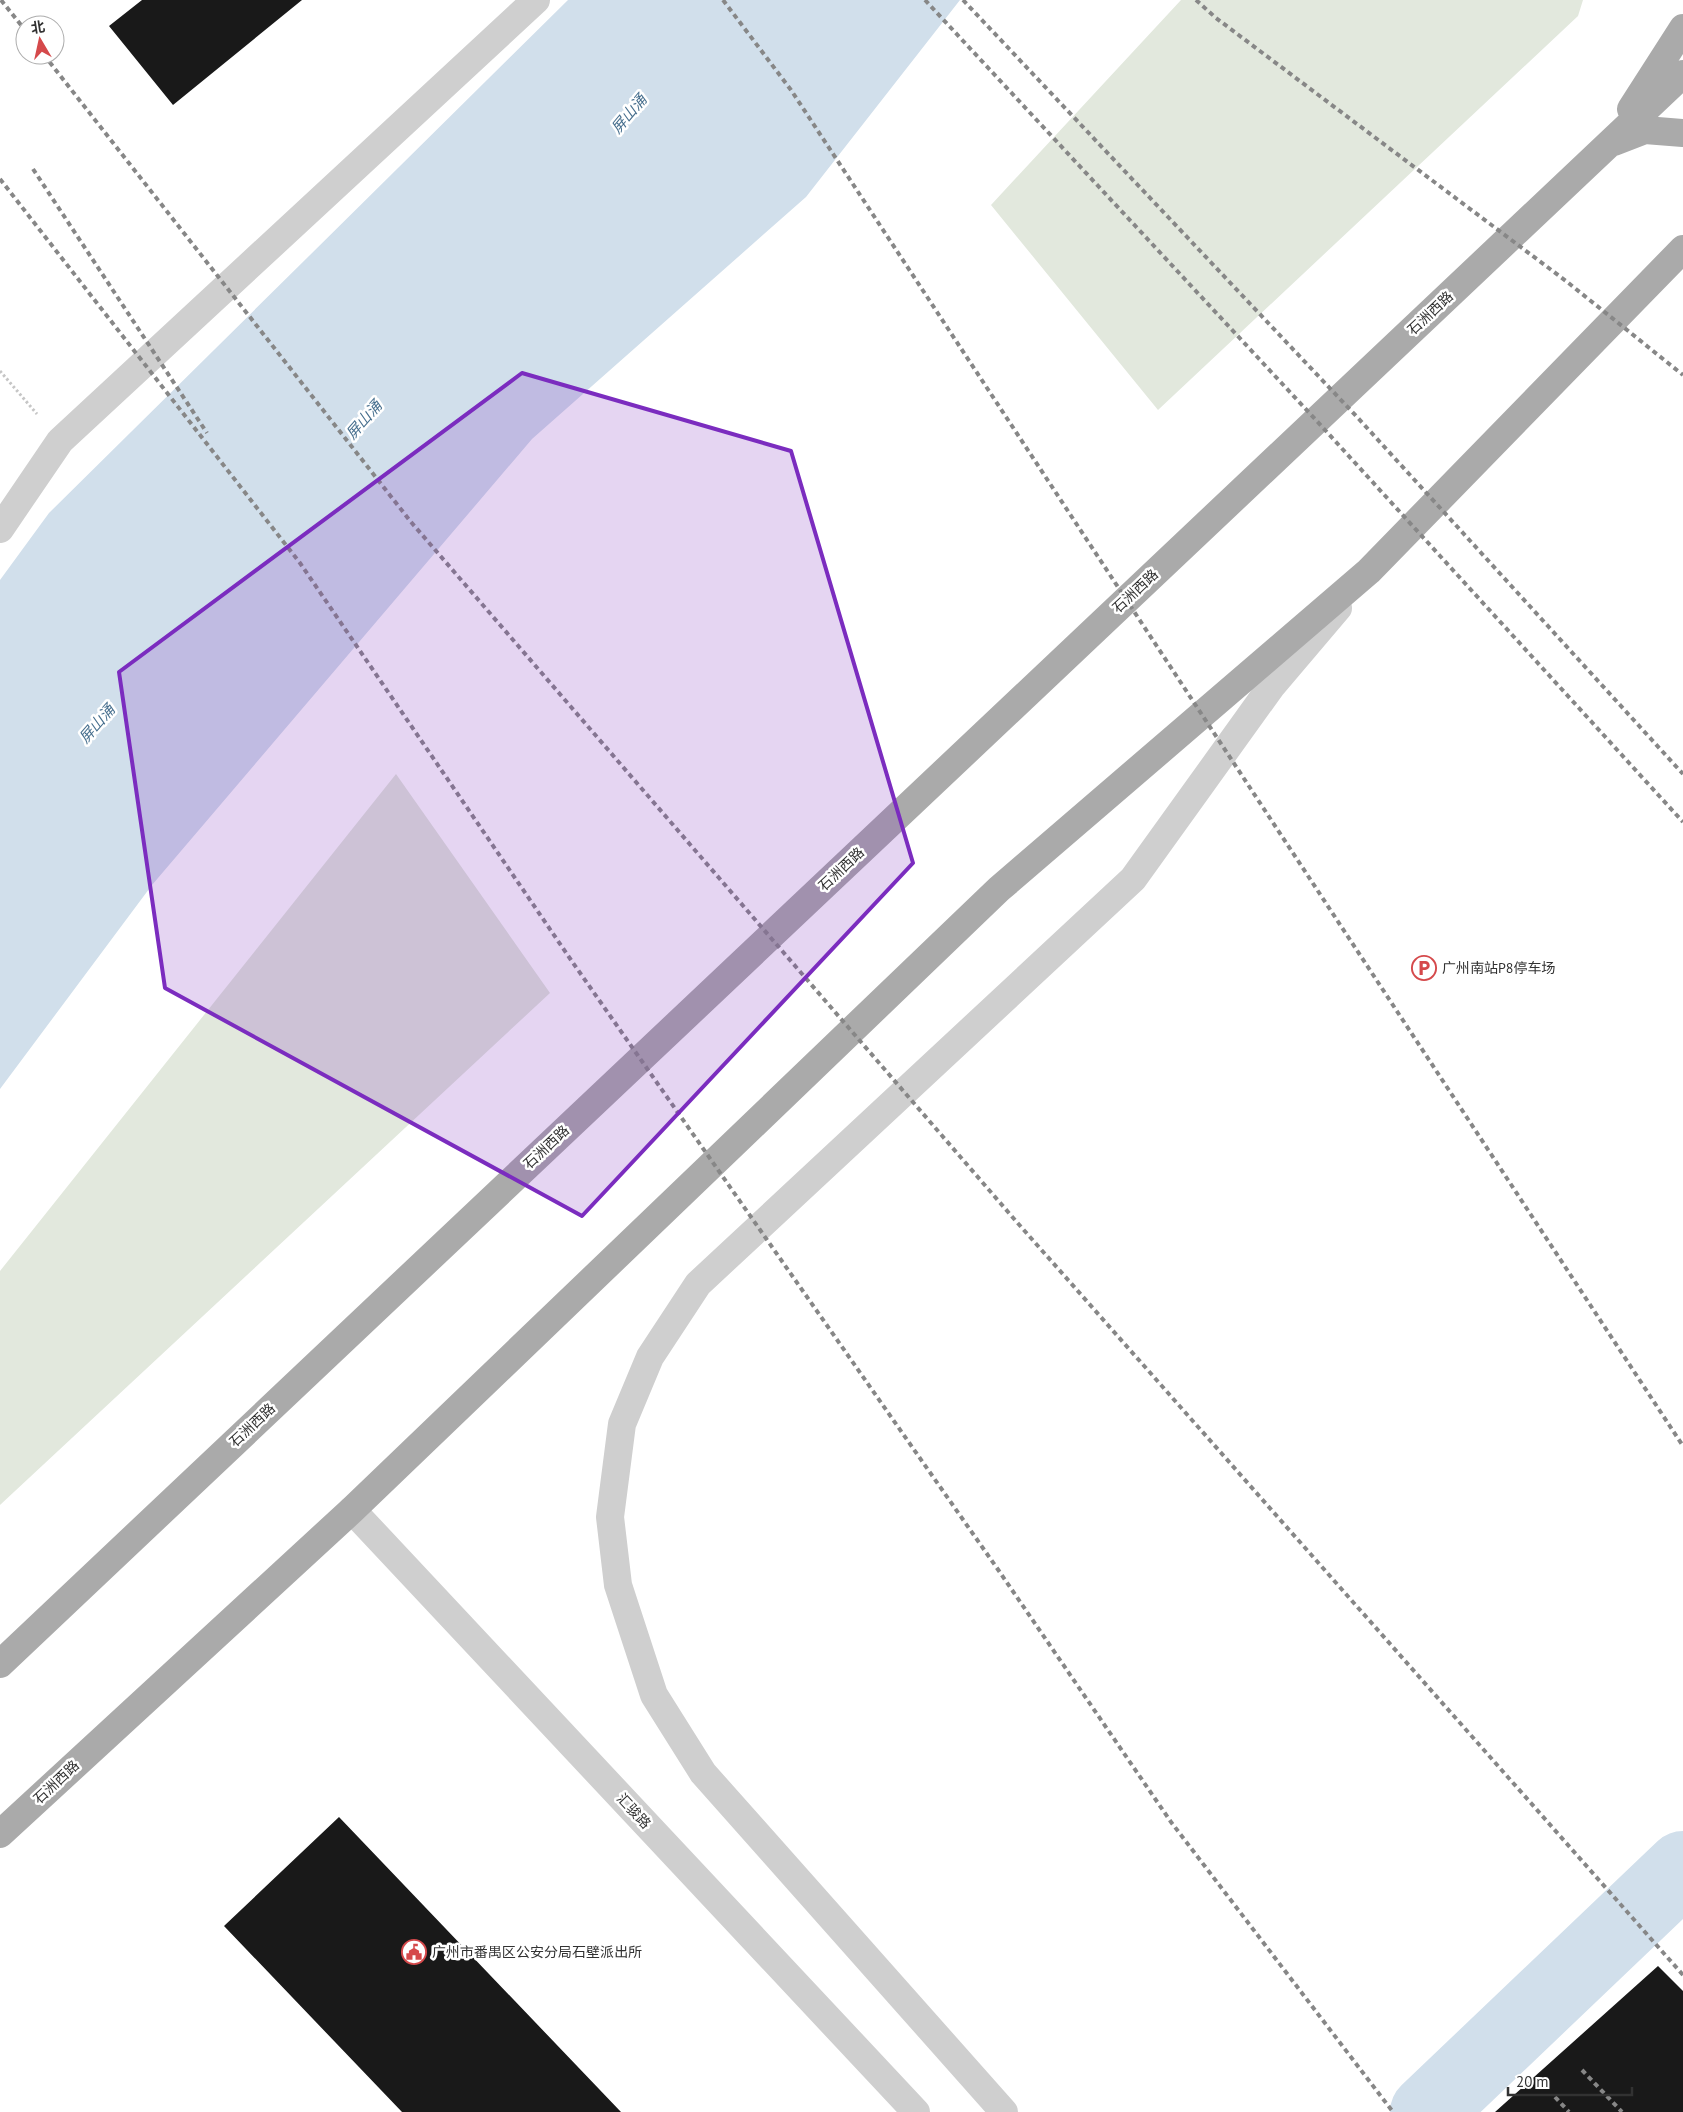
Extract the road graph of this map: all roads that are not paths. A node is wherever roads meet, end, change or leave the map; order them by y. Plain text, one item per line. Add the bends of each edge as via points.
1 (536, 0) edge
2 (1683, 28) edge
3 (1683, 74) edge
4 (1683, 133) edge
5 (1608, 144) junction
6 (1683, 249) edge
7 (0, 528) edge
8 (1370, 571) junction
9 (352, 1510) junction
10 (0, 1664) edge
11 (0, 1834) edge
12 (916, 2112) edge
13 (1004, 2112) edge

1 - 7 street via 60,441
2 - 5 main road
3 - 5 main road, 石洲西路
4 - 5 main road via 1645,130
5 - 10 main road, 石洲西路
6 - 8 main road, 石洲西路
8 - 9 main road, 石洲西路 via 999,889
8 - 13 street via 1271,688 1133,879 698,1284 650,1357 622,1424 610,1517 618,1585 654,1695 703,1773
9 - 11 main road, 石洲西路
9 - 12 street, 汇骏路

